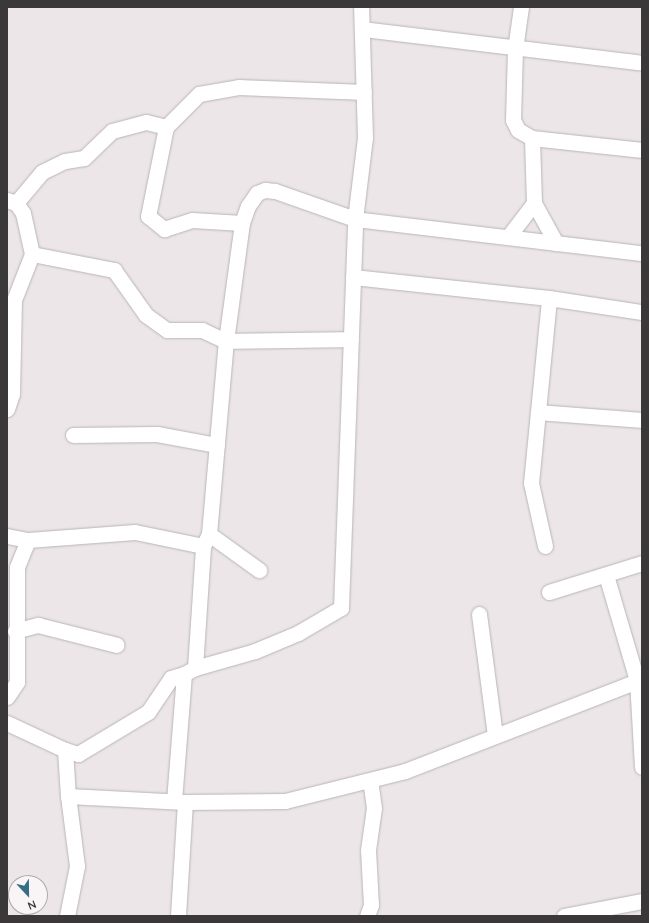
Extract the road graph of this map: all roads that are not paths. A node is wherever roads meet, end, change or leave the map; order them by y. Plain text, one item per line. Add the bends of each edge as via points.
1 (361, 7) edge
2 (521, 7) edge
3 (362, 29) junction
4 (515, 48) junction
5 (642, 62) edge
6 (364, 92) junction
7 (166, 127) junction
8 (532, 138) junction
9 (642, 150) edge
10 (12, 201) edge
11 (534, 203) junction
12 (355, 219) junction
13 (242, 223) junction
14 (508, 237) junction
15 (556, 243) junction
16 (642, 253) edge
17 (32, 254) junction
18 (353, 277) junction
19 (549, 298) junction
20 (642, 312) edge
21 (351, 339) junction
22 (226, 341) junction
23 (7, 409) edge
24 (538, 412) junction
25 (642, 420) edge
26 (73, 435) dead end
27 (217, 445) junction
28 (7, 536) edge
29 (28, 540) junction
30 (206, 540) junction
31 (545, 546) dead end
32 (642, 563) edge
33 (259, 570) dead end
34 (606, 575) junction
35 (549, 592) dead end
36 (479, 614) dead end
37 (15, 631) junction
38 (117, 645) dead end
39 (190, 671) junction
40 (639, 679) edge
41 (7, 697) edge
42 (7, 723) edge
43 (495, 734) junction
44 (65, 750) junction
45 (642, 767) edge
46 (370, 781) junction
47 (68, 796) junction
48 (179, 801) junction
49 (642, 901) edge
50 (67, 916) edge
51 (178, 916) edge
52 (367, 916) edge
53 (564, 916) edge

1 - 3 street
2 - 4 street
3 - 4 street
3 - 6 street
4 - 5 street
4 - 8 street via 513,120 518,130
6 - 7 street via 239,88 199,94
6 - 12 street via 365,138
7 - 10 street via 146,122 112,131 84,158 65,161 42,172
7 - 13 street via 148,216 164,229 192,220
8 - 9 street
8 - 11 street
10 - 17 street via 23,213
11 - 14 street
11 - 15 street
12 - 13 street via 301,199 265,190 252,199
12 - 14 street
12 - 18 street
13 - 22 street
14 - 15 street
15 - 16 street
17 - 22 street via 114,270 146,315 159,327 177,331 202,330
17 - 23 street via 14,300 12,394
18 - 19 street
18 - 21 street
19 - 20 street
19 - 24 street
21 - 22 street
21 - 39 street via 341,608 291,636
22 - 27 street
24 - 25 street
24 - 31 street via 531,483
26 - 27 street via 157,434
27 - 30 street
28 - 29 street
29 - 30 street via 135,532
29 - 37 street via 17,567
30 - 33 street
30 - 39 street
32 - 34 street
34 - 35 street
34 - 40 street
36 - 43 street
37 - 38 street via 38,625
37 - 41 street via 17,682
39 - 44 street via 171,678 148,712 78,754
39 - 48 street
40 - 43 street
40 - 45 street
42 - 44 street
43 - 46 street via 406,771
44 - 47 street
46 - 48 street via 284,801
46 - 52 street via 374,808 368,850 371,905
47 - 48 street
47 - 50 street via 77,866
48 - 51 street
49 - 53 street

